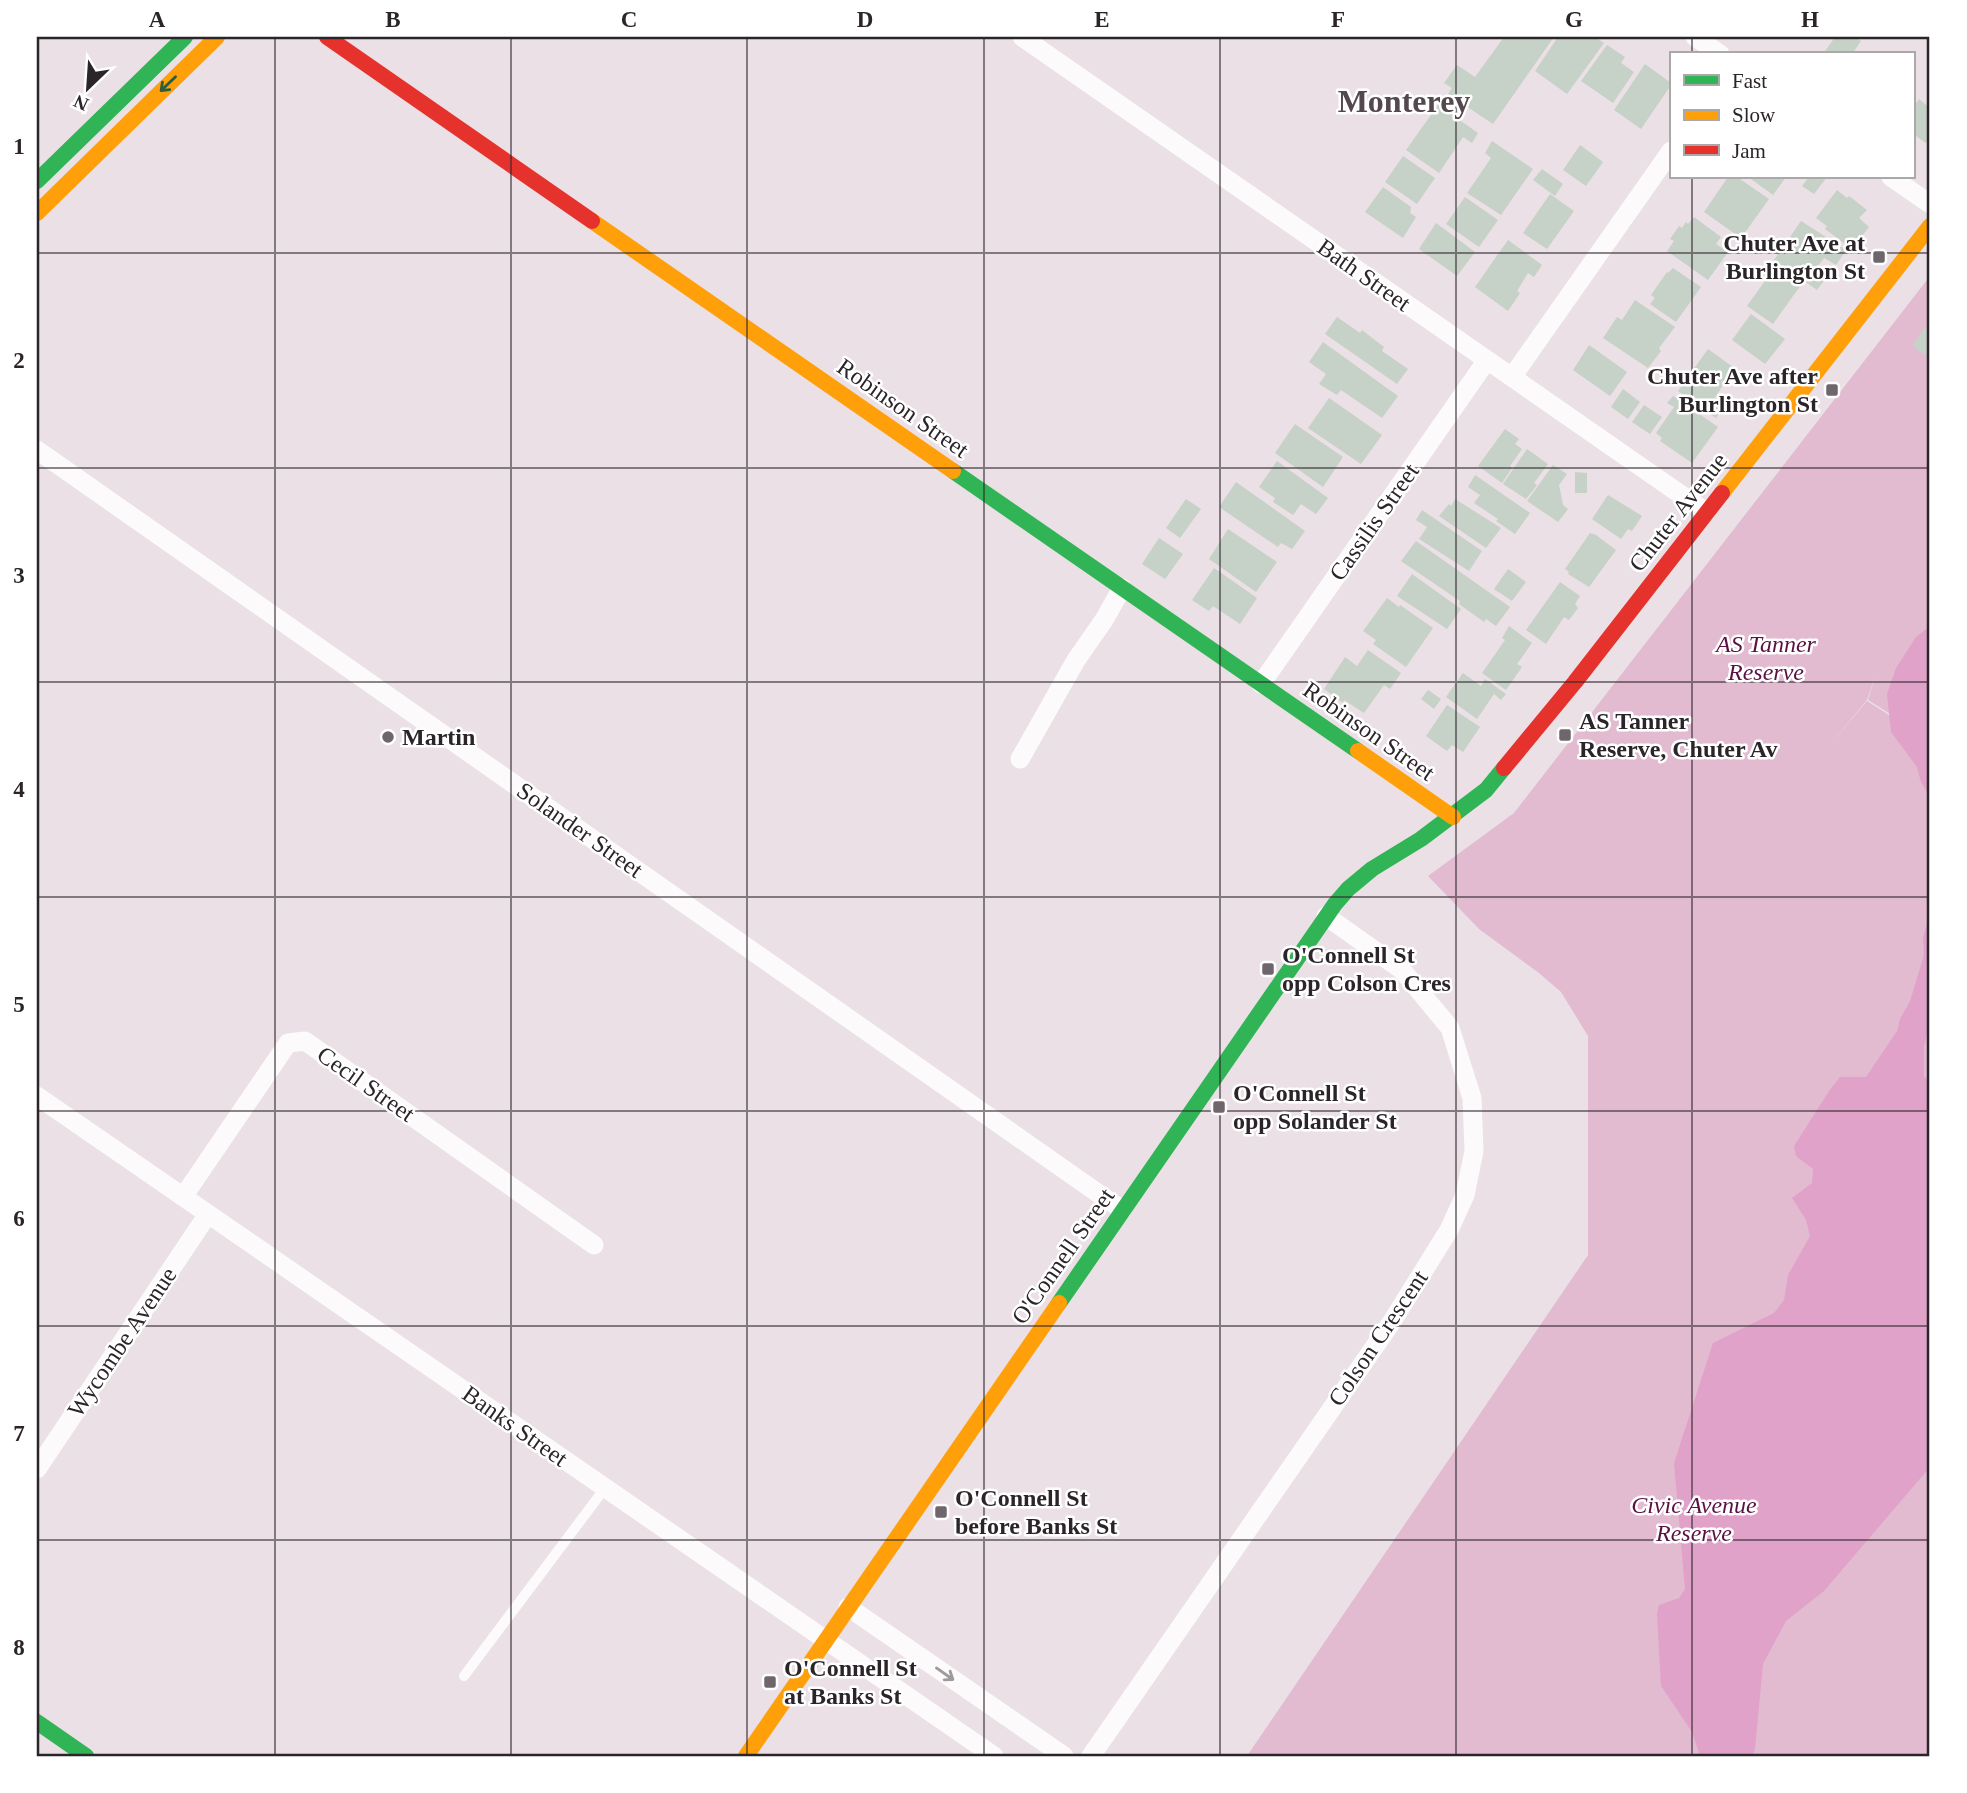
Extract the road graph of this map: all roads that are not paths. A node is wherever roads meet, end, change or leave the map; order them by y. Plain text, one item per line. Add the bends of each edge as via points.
1 (185, 37) edge
2 (217, 37) edge
3 (327, 37) edge
4 (1022, 37) edge
5 (1695, 37) edge
6 (1717, 52) edge
7 (1670, 152) edge
8 (1892, 178) edge
9 (37, 181) edge
10 (1930, 204) edge
11 (37, 213) edge
12 (1930, 226) edge
13 (1488, 360) junction
14 (1512, 377) junction
15 (37, 450) edge
16 (1706, 512) junction
17 (1122, 588) junction
18 (1261, 684) junction
19 (1020, 759) dead end
20 (1453, 817) junction
21 (1326, 916) junction
22 (37, 1096) edge
23 (183, 1197) junction
24 (1122, 1210) junction
25 (208, 1214) junction
26 (594, 1245) dead end
27 (37, 1469) edge
28 (606, 1488) junction
29 (848, 1607) junction
30 (825, 1640) junction
31 (464, 1676) dead end
32 (37, 1722) edge
33 (86, 1756) edge
34 (746, 1756) edge
35 (994, 1756) edge
36 (1064, 1756) edge
37 (1091, 1756) edge

1 - 9 main road
2 -> 11 main road
3 - 17 main road, Robinson Street
4 - 13 street, Bath Street
5 - 6 street
7 - 14 street
8 - 10 street
12 - 16 main road, Chuter Avenue
13 - 14 street, Bath Street
13 - 18 street, Cassilis Street
14 - 16 street, Bath Street
15 - 24 street, Solander Street
16 - 20 main road, Chuter Avenue via 1486,790
17 - 18 main road, Robinson Street
17 - 19 street
18 - 20 main road, Robinson Street
20 - 21 main road, O'Connell Street via 1372,869
21 - 24 main road, O'Connell Street
21 - 37 street, Colson Crescent via 1402,970 1450,1028 1472,1098 1474,1151 1465,1195 1449,1230 1391,1323
22 - 23 street, Banks Street
23 - 25 street, Banks Street
23 - 26 street, Cecil Street via 288,1043 304,1041
24 - 29 main road, O'Connell Street
25 - 27 street, Wycombe Avenue
25 - 28 street, Banks Street
28 - 30 street, Banks Street
28 - 31 lane
29 - 30 main road, O'Connell Street
29 -> 36 street
30 - 34 main road, O'Connell Street
30 - 35 street, Banks Street
32 - 33 main road

